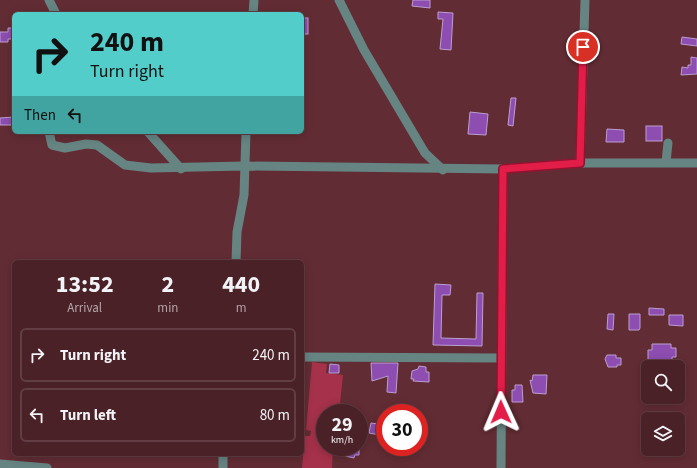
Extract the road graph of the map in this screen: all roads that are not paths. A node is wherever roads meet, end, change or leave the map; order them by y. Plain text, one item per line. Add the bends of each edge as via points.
1 (49, 0) edge
2 (254, 0) edge
3 (339, 0) edge
4 (585, 0) edge
5 (55, 12) edge
6 (253, 12) edge
7 (50, 134) edge
8 (150, 134) edge
9 (246, 134) edge
10 (668, 143) dead end
11 (666, 162) junction
12 (580, 163) junction
13 (697, 163) edge
14 (244, 166) junction
15 (181, 169) junction
16 (503, 169) junction
17 (443, 170) junction
18 (236, 260) edge
19 (304, 357) edge
20 (500, 358) junction
21 (224, 456) edge
22 (0, 464) edge
23 (46, 468) edge
24 (222, 468) edge
25 (501, 468) edge

1 - 5 street
2 - 6 street
3 - 17 street via 364,50 425,153
4 - 12 street
7 - 15 street via 52,145 64,148 97,145 125,166
8 - 15 street
9 - 14 street
10 - 11 street
11 - 12 street
11 - 13 street
12 - 16 street
14 - 15 street
14 - 17 street
14 - 18 street via 244,195 237,232
16 - 17 street
16 - 20 street
19 - 20 street
20 - 25 street
21 - 24 street
22 - 23 street

